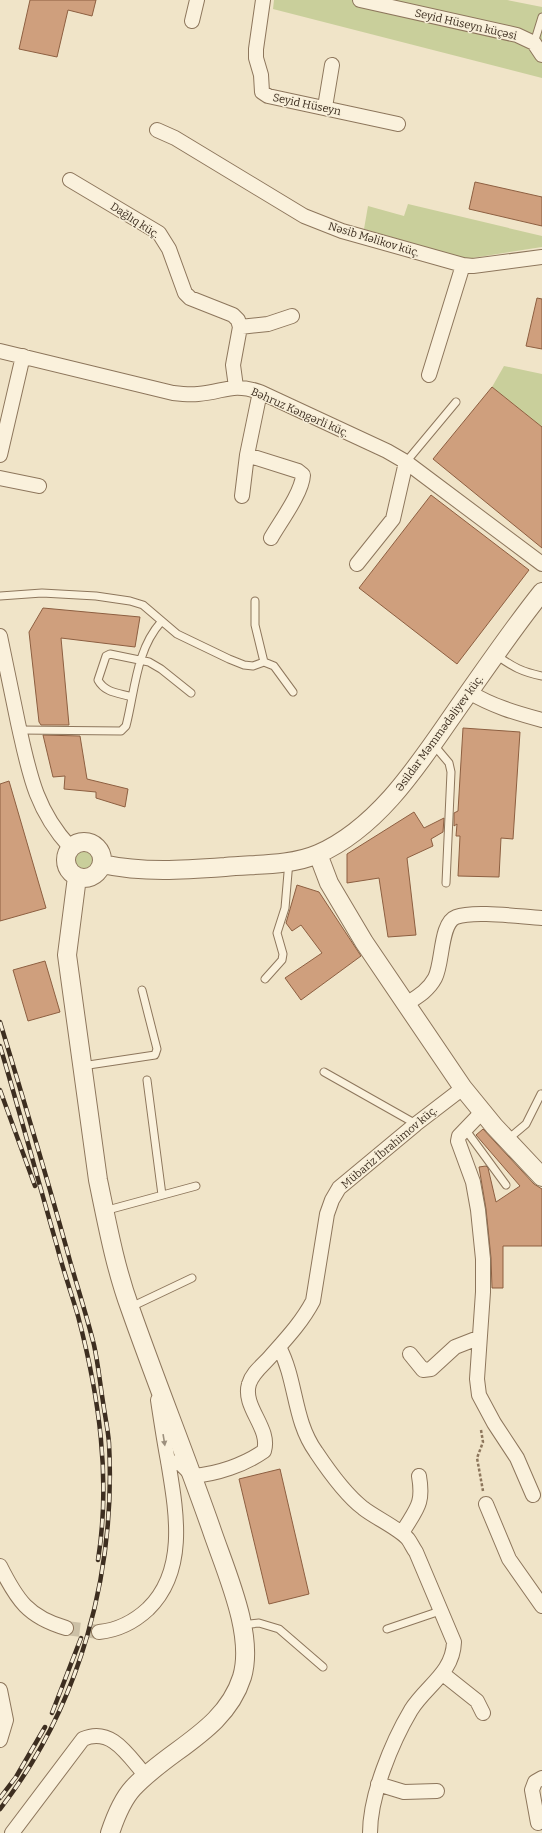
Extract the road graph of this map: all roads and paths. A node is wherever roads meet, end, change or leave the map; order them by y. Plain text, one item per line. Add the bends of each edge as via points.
1 (197, 0) edge
2 (263, 0) edge
3 (360, 0) edge
4 (542, 17) edge
5 (192, 20) dead end
6 (538, 49) edge
7 (332, 65) dead end
8 (325, 107) junction
9 (398, 124) dead end
10 (157, 130) dead end
11 (70, 180) dead end
12 (542, 257) edge
13 (463, 265) junction
14 (292, 316) dead end
15 (240, 327) junction
16 (0, 351) edge
17 (23, 356) junction
18 (429, 375) dead end
19 (236, 386) junction
20 (260, 392) junction
21 (456, 402) dead end
22 (247, 454) junction
23 (0, 455) edge
24 (406, 462) junction
25 (0, 478) edge
26 (39, 486) dead end
27 (242, 496) dead end
28 (271, 538) dead end
29 (357, 564) dead end
30 (542, 564) edge
31 (0, 596) edge
32 (539, 600) edge
33 (255, 601) dead end
34 (161, 622) junction
35 (0, 636) edge
36 (496, 654) junction
37 (141, 660) junction
38 (264, 662) junction
39 (542, 676) edge
40 (293, 692) dead end
41 (469, 692) junction
42 (191, 693) dead end
43 (132, 697) junction
44 (542, 720) edge
45 (20, 730) junction
46 (433, 744) junction
47 (70, 847) junction
48 (318, 854) junction
49 (289, 861) junction
50 (102, 864) junction
51 (77, 877) junction
52 (446, 883) dead end
53 (542, 918) edge
54 (265, 979) dead end
55 (142, 990) dead end
56 (406, 1004) junction
57 (82, 1066) junction
58 (324, 1072) dead end
59 (147, 1080) dead end
60 (463, 1088) junction
61 (542, 1094) edge
62 (482, 1112) junction
63 (416, 1124) junction
64 (465, 1129) junction
65 (507, 1140) junction
66 (542, 1177) edge
67 (506, 1185) dead end
68 (196, 1186) dead end
69 (162, 1195) junction
70 (104, 1211) junction
71 (192, 1278) dead end
72 (130, 1308) junction
73 (478, 1338) junction
74 (279, 1347) junction
75 (410, 1354) dead end
76 (154, 1374) junction
77 (485, 1408) junction
78 (168, 1462) junction
79 (193, 1476) junction
80 (419, 1476) dead end
81 (533, 1495) dead end
82 (486, 1504) joint
83 (402, 1533) junction
84 (0, 1566) edge
85 (542, 1606) edge
86 (440, 1611) junction
87 (242, 1625) junction
88 (66, 1628) tunnel mouth
89 (387, 1629) dead end
90 (99, 1632) tunnel mouth
91 (323, 1667) dead end
92 (442, 1674) junction
93 (0, 1690) edge
94 (483, 1713) dead end
95 (3, 1720) edge
96 (0, 1740) edge
97 (146, 1776) junction
98 (542, 1778) edge
99 (378, 1784) junction
100 (437, 1791) dead end
101 (538, 1823) dead end
102 (12, 1833) edge
103 (110, 1833) edge
104 (370, 1833) edge

1 - 5 street
2 - 8 street, Seyid Hüseyn via 256,49 262,92 268,96
3 - 6 street, Seyid Hüseyn küçəsi via 517,35
4 - 6 lane
7 - 8 street
8 - 9 street, Seyid Hüseyn
10 - 13 street, Nəsib Məlikov küç. via 175,138 304,216 342,231
11 - 15 street, Dağlıq küç. via 159,233 170,249 185,293 190,298 233,315
12 - 13 street, Nəsib Məlikov küç. via 473,266
13 - 18 street
14 - 15 street via 268,324
15 - 19 street via 233,365
16 - 17 street, Bəhruz Kəngərli küç.
17 - 19 street, Bəhruz Kəngərli küç. via 173,393 199,394
17 - 23 street
19 - 20 street, Bəhruz Kəngərli küç.
20 - 22 street
20 - 24 street, Bəhruz Kəngərli küç.
21 - 24 lane
22 - 27 street
22 - 28 street via 303,475 303,480
24 - 29 street via 394,519
24 - 30 street, Bəhruz Kəngərli küç.
25 - 26 street
31 - 34 lane via 42,593 130,601 142,606
32 - 36 street, Əsildar Məmmədəliyev küç.
33 - 38 lane via 255,625
34 - 37 lane via 151,633
34 - 38 lane via 177,634 229,660 253,666
35 - 45 street
36 - 39 lane via 513,668
36 - 41 street, Əsildar Məmmədəliyev küç.
37 - 42 lane via 161,669
37 - 43 lane
37 - 43 lane via 110,654 106,656 98,680 106,690
38 - 40 lane via 274,666
41 - 44 street via 506,710
41 - 46 street, Əsildar Məmmədəliyev küç.
43 - 45 lane via 126,726 121,731
45 - 47 street via 35,792 55,831
46 - 48 street, Əsildar Məmmədəliyev küç. via 410,776 376,812 356,830
46 - 52 lane via 449,763 451,772
47 - 50 street via 79,842 93,844 101,852
47 - 51 street via 66,856 67,866
48 - 49 street, Əsildar Məmmədəliyev küç.
48 - 56 street via 341,905
49 - 50 street, Əsildar Məmmədəliyev küç. via 161,871
49 - 54 lane via 285,908 277,933 283,954 282,960
50 - 51 street via 100,870 92,876
51 - 57 street via 67,955
53 - 56 street via 475,915 456,917 445,930 441,963 436,977 429,988
55 - 57 lane via 157,1049 155,1055
56 - 60 street
57 - 70 street
58 - 63 lane
59 - 69 lane
60 - 62 street
60 - 63 street, Mübariz İbrahimov küç.
61 - 65 lane via 526,1124
62 - 64 street
62 - 65 street
63 - 74 street, Mübariz İbrahimov küç. via 339,1188 327,1214 313,1301
64 - 67 lane
64 - 73 street via 458,1141 473,1182 483,1259 483,1292
65 - 66 street
68 - 69 lane
69 - 70 lane
70 - 72 street
71 - 72 lane
72 - 76 street
73 - 75 street via 455,1347 431,1369 423,1370
73 - 77 street via 477,1379 479,1394
74 - 79 street, Mübariz İbrahimov küç. via 249,1384 251,1404 265,1436 264,1451 221,1471
74 - 83 street via 288,1368 298,1414 316,1452 362,1508
76 -> 78 street
76 - 79 street
77 - 81 street via 517,1458
77 - 82 path via 481,1420 483,1442 477,1458
78 - 79 street via 180,1463
78 - 90 street via 174,1493 176,1541 172,1569 166,1584 157,1599 134,1620 112,1630
79 - 87 street
80 - 83 street via 422,1494
82 - 85 street via 509,1559
83 - 86 street via 416,1552
84 - 88 street via 22,1605 50,1624
86 - 89 lane
86 - 92 street via 454,1642 450,1663
87 - 91 lane via 259,1623 279,1629
87 - 97 street via 245,1655 242,1675 228,1707 203,1732
92 - 94 street via 477,1701
92 - 99 street via 412,1708
93 - 95 street
95 - 96 street
97 - 102 street via 111,1738 102,1735 87,1737
97 - 103 street via 132,1789 117,1813
98 - 101 street via 535,1782 532,1790
99 - 100 street via 404,1792
99 - 104 street via 370,1820

